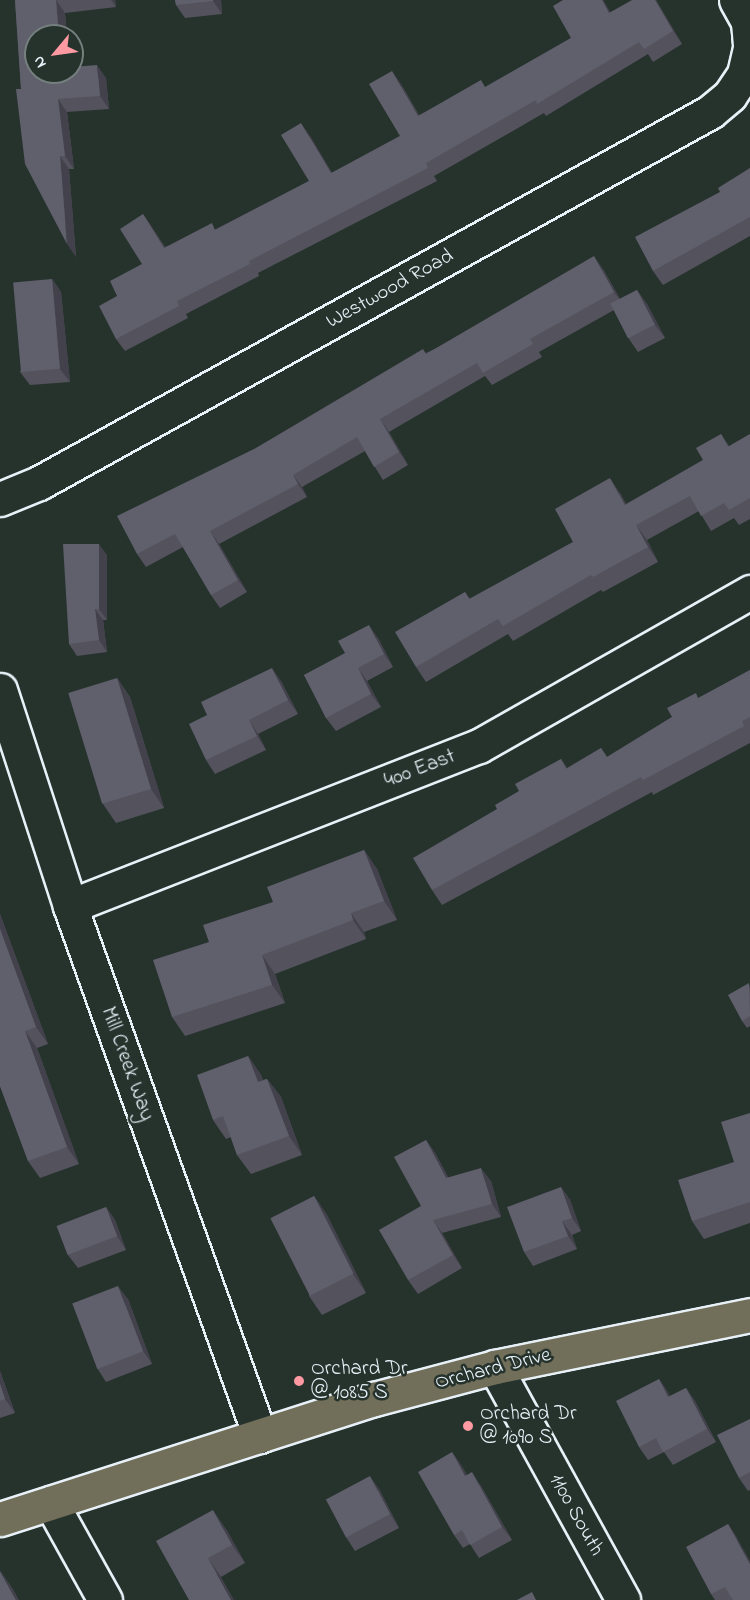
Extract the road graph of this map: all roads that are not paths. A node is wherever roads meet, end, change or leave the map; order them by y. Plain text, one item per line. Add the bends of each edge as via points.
1 (736, 0) edge
2 (750, 48) edge
3 (0, 500) edge
4 (750, 592) edge
5 (2, 708) edge
6 (70, 906) junction
7 (750, 1315) edge
8 (495, 1367) junction
9 (260, 1436) junction
10 (51, 1503) junction
11 (0, 1519) edge
12 (105, 1600) edge
13 (623, 1600) edge

1 - 2 street, Westwood Road via 748,22
2 - 3 street, Westwood Road via 744,74 730,95 710,112 39,483
4 - 6 street, 400 East via 479,746
5 - 6 street, Mill Creek Way
6 - 9 street, Mill Creek Way
7 - 8 main road, Orchard Drive
8 - 9 main road, Orchard Drive
8 - 13 street, 1100 South
9 - 10 main road, Orchard Drive
10 - 11 main road, Orchard Drive
10 - 12 street

